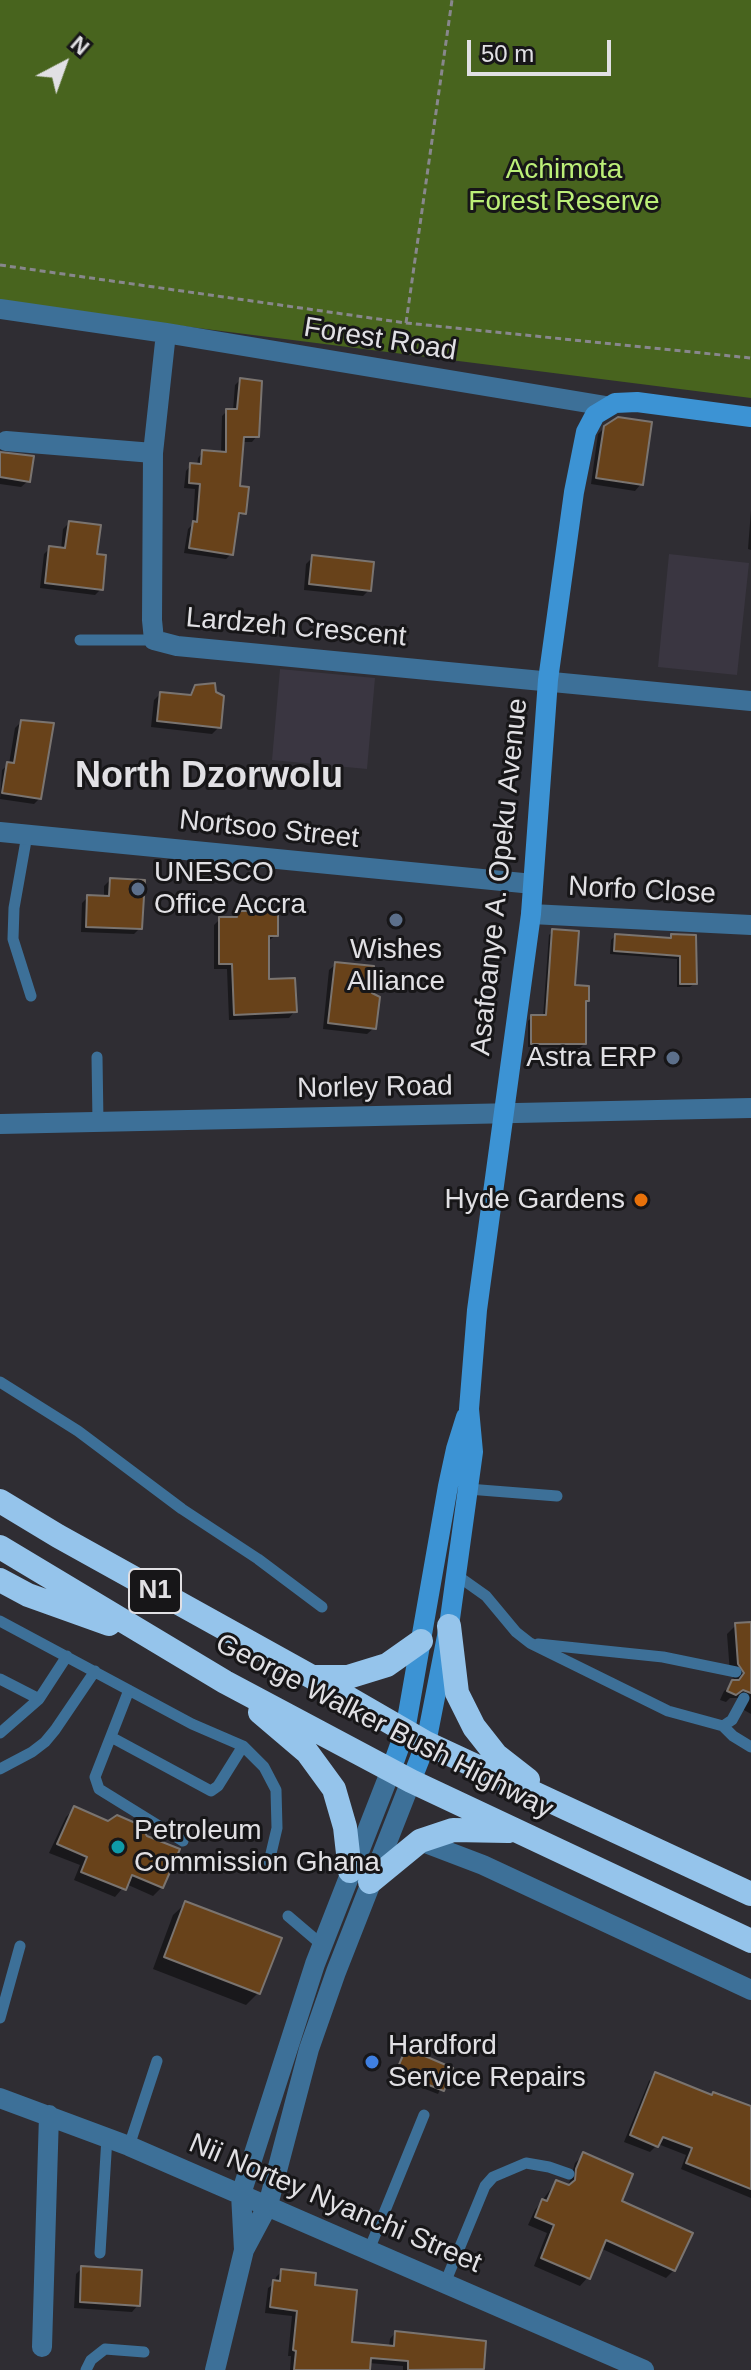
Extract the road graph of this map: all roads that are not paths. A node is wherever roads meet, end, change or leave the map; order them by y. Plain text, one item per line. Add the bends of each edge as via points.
1 (0, 309) edge
2 (166, 333) junction
3 (606, 406) junction
4 (751, 417) edge
5 (6, 441) dead end
6 (153, 453) junction
7 (80, 640) dead end
8 (154, 640) junction
9 (548, 680) junction
10 (751, 701) edge
11 (0, 832) edge
12 (27, 835) junction
13 (533, 884) junction
14 (531, 914) junction
15 (751, 925) edge
16 (31, 996) dead end
17 (97, 1057) dead end
18 (751, 1108) edge
19 (503, 1113) junction
20 (98, 1122) junction
21 (0, 1124) edge
22 (0, 1382) edge
23 (469, 1409) junction
24 (468, 1489) junction
25 (557, 1496) dead end
26 (0, 1501) edge
27 (0, 1547) edge
28 (455, 1574) junction
29 (0, 1580) edge
30 (322, 1607) dead end
31 (0, 1621) edge
32 (449, 1626) junction
33 (151, 1638) junction
34 (421, 1641) junction
35 (530, 1643) junction
36 (67, 1656) junction
37 (95, 1671) junction
38 (736, 1672) dead end
39 (312, 1677) junction
40 (0, 1679) edge
41 (225, 1682) junction
42 (129, 1690) junction
43 (744, 1698) dead end
44 (39, 1699) junction
45 (723, 1726) junction
46 (0, 1733) edge
47 (111, 1737) junction
48 (415, 1737) junction
49 (243, 1746) junction
50 (751, 1747) edge
51 (0, 1769) edge
52 (401, 1776) junction
53 (565, 1809) junction
54 (518, 1831) junction
55 (183, 1841) dead end
56 (420, 1841) junction
57 (667, 1855) junction
58 (269, 1862) dead end
59 (360, 1876) junction
60 (751, 1877) edge
61 (751, 1894) edge
62 (288, 1916) dead end
63 (751, 1941) edge
64 (322, 1945) junction
65 (20, 1946) dead end
66 (751, 1990) edge
67 (0, 2018) edge
68 (157, 2061) dead end
69 (0, 2098) edge
70 (49, 2115) junction
71 (424, 2115) dead end
72 (107, 2137) junction
73 (129, 2146) junction
74 (569, 2174) dead end
75 (241, 2194) junction
76 (268, 2205) junction
77 (244, 2250) junction
78 (369, 2250) junction
79 (100, 2253) dead end
80 (445, 2283) junction
81 (42, 2347) dead end
82 (144, 2352) dead end
83 (614, 2364) edge
84 (86, 2370) edge
85 (215, 2370) edge
86 (644, 2370) edge

1 - 2 street, Forest Road
2 - 3 street, Forest Road
2 - 6 street, Lardzeh Crescent
3 - 4 main road, Forest Road via 637,402
3 - 9 main road, Asafoanye A. Opeku Avenue via 595,415 581,453
5 - 6 street
6 - 8 street, Lardzeh Crescent
7 - 8 lane
8 - 9 street, Lardzeh Crescent via 193,648
9 - 10 street, Lardzeh Crescent
9 - 13 main road, Asafoanye A. Opeku Avenue
11 - 12 street, Nortsoo Street
12 - 13 street, Nortsoo Street
12 - 16 lane via 13,939
13 - 14 main road, Asafoanye A. Opeku Avenue
14 - 15 street, Norfo Close
14 - 19 main road, Asafoanye A. Opeku Avenue
17 - 20 lane
18 - 19 street, Norley Road
19 - 20 street, Norley Road
19 - 23 main road, Asafoanye A. Opeku Avenue
20 - 21 street, Norley Road
22 - 30 lane via 78,1431
23 - 24 main road, Asafoanye A. Opeku Avenue via 473,1452
23 - 34 main road, Asafoanye A. Opeku Avenue via 450,1474
24 - 25 lane
24 - 28 main road, Asafoanye A. Opeku Avenue
26 - 39 highway, George Walker Bush Highway / N1
27 - 33 highway, George Walker Bush Highway / N1
28 - 32 main road, Asafoanye A. Opeku Avenue
28 - 35 lane via 486,1596
29 - 33 highway via 57,1607
31 - 36 lane
32 - 48 main road, Asafoanye A. Opeku Avenue
32 - 53 highway via 457,1693 474,1727 496,1755
33 - 41 highway, George Walker Bush Highway / N1
34 - 39 highway via 387,1665 348,1677
34 - 48 main road, Asafoanye A. Opeku Avenue
35 - 38 lane via 663,1657
35 - 45 lane via 668,1711
36 - 37 lane
36 - 44 lane
37 - 42 lane
37 - 51 lane via 45,1742
39 - 48 highway, George Walker Bush Highway / N1
40 - 44 lane
41 - 52 highway, George Walker Bush Highway / N1
41 - 59 highway via 307,1752 334,1789
42 - 47 lane
42 - 49 lane
43 - 45 lane
44 - 46 lane
45 - 50 lane
47 - 49 lane via 211,1791
47 - 55 lane via 95,1777 99,1789
48 - 52 main road
48 - 53 highway, George Walker Bush Highway / N1
49 - 58 lane via 264,1767 276,1790 277,1828
52 - 54 highway, George Walker Bush Highway / N1
52 - 59 street
53 - 57 highway, George Walker Bush Highway / N1
54 - 56 highway via 453,1830
54 - 63 highway, George Walker Bush Highway / N1
56 - 59 highway
56 - 66 street
57 - 60 highway
57 - 61 highway, George Walker Bush Highway / N1
59 - 64 street
59 - 76 street
62 - 64 lane
64 - 75 street
65 - 67 lane
68 - 73 lane
69 - 70 street, Nii Nortey Nyanchi Street
70 - 72 street, Nii Nortey Nyanchi Street
70 - 81 street
71 - 78 lane
72 - 73 street, Nii Nortey Nyanchi Street
72 - 79 lane
73 - 75 street, Nii Nortey Nyanchi Street
74 - 80 lane via 526,2163 493,2177
75 - 76 street, Nii Nortey Nyanchi Street
75 - 77 street
76 - 77 street
76 - 78 street, Nii Nortey Nyanchi Street
77 - 85 street
78 - 80 street, Nii Nortey Nyanchi Street
80 - 83 street, Nii Nortey Nyanchi Street
82 - 84 lane via 105,2349
83 - 86 street, Nii Nortey Nyanchi Street

